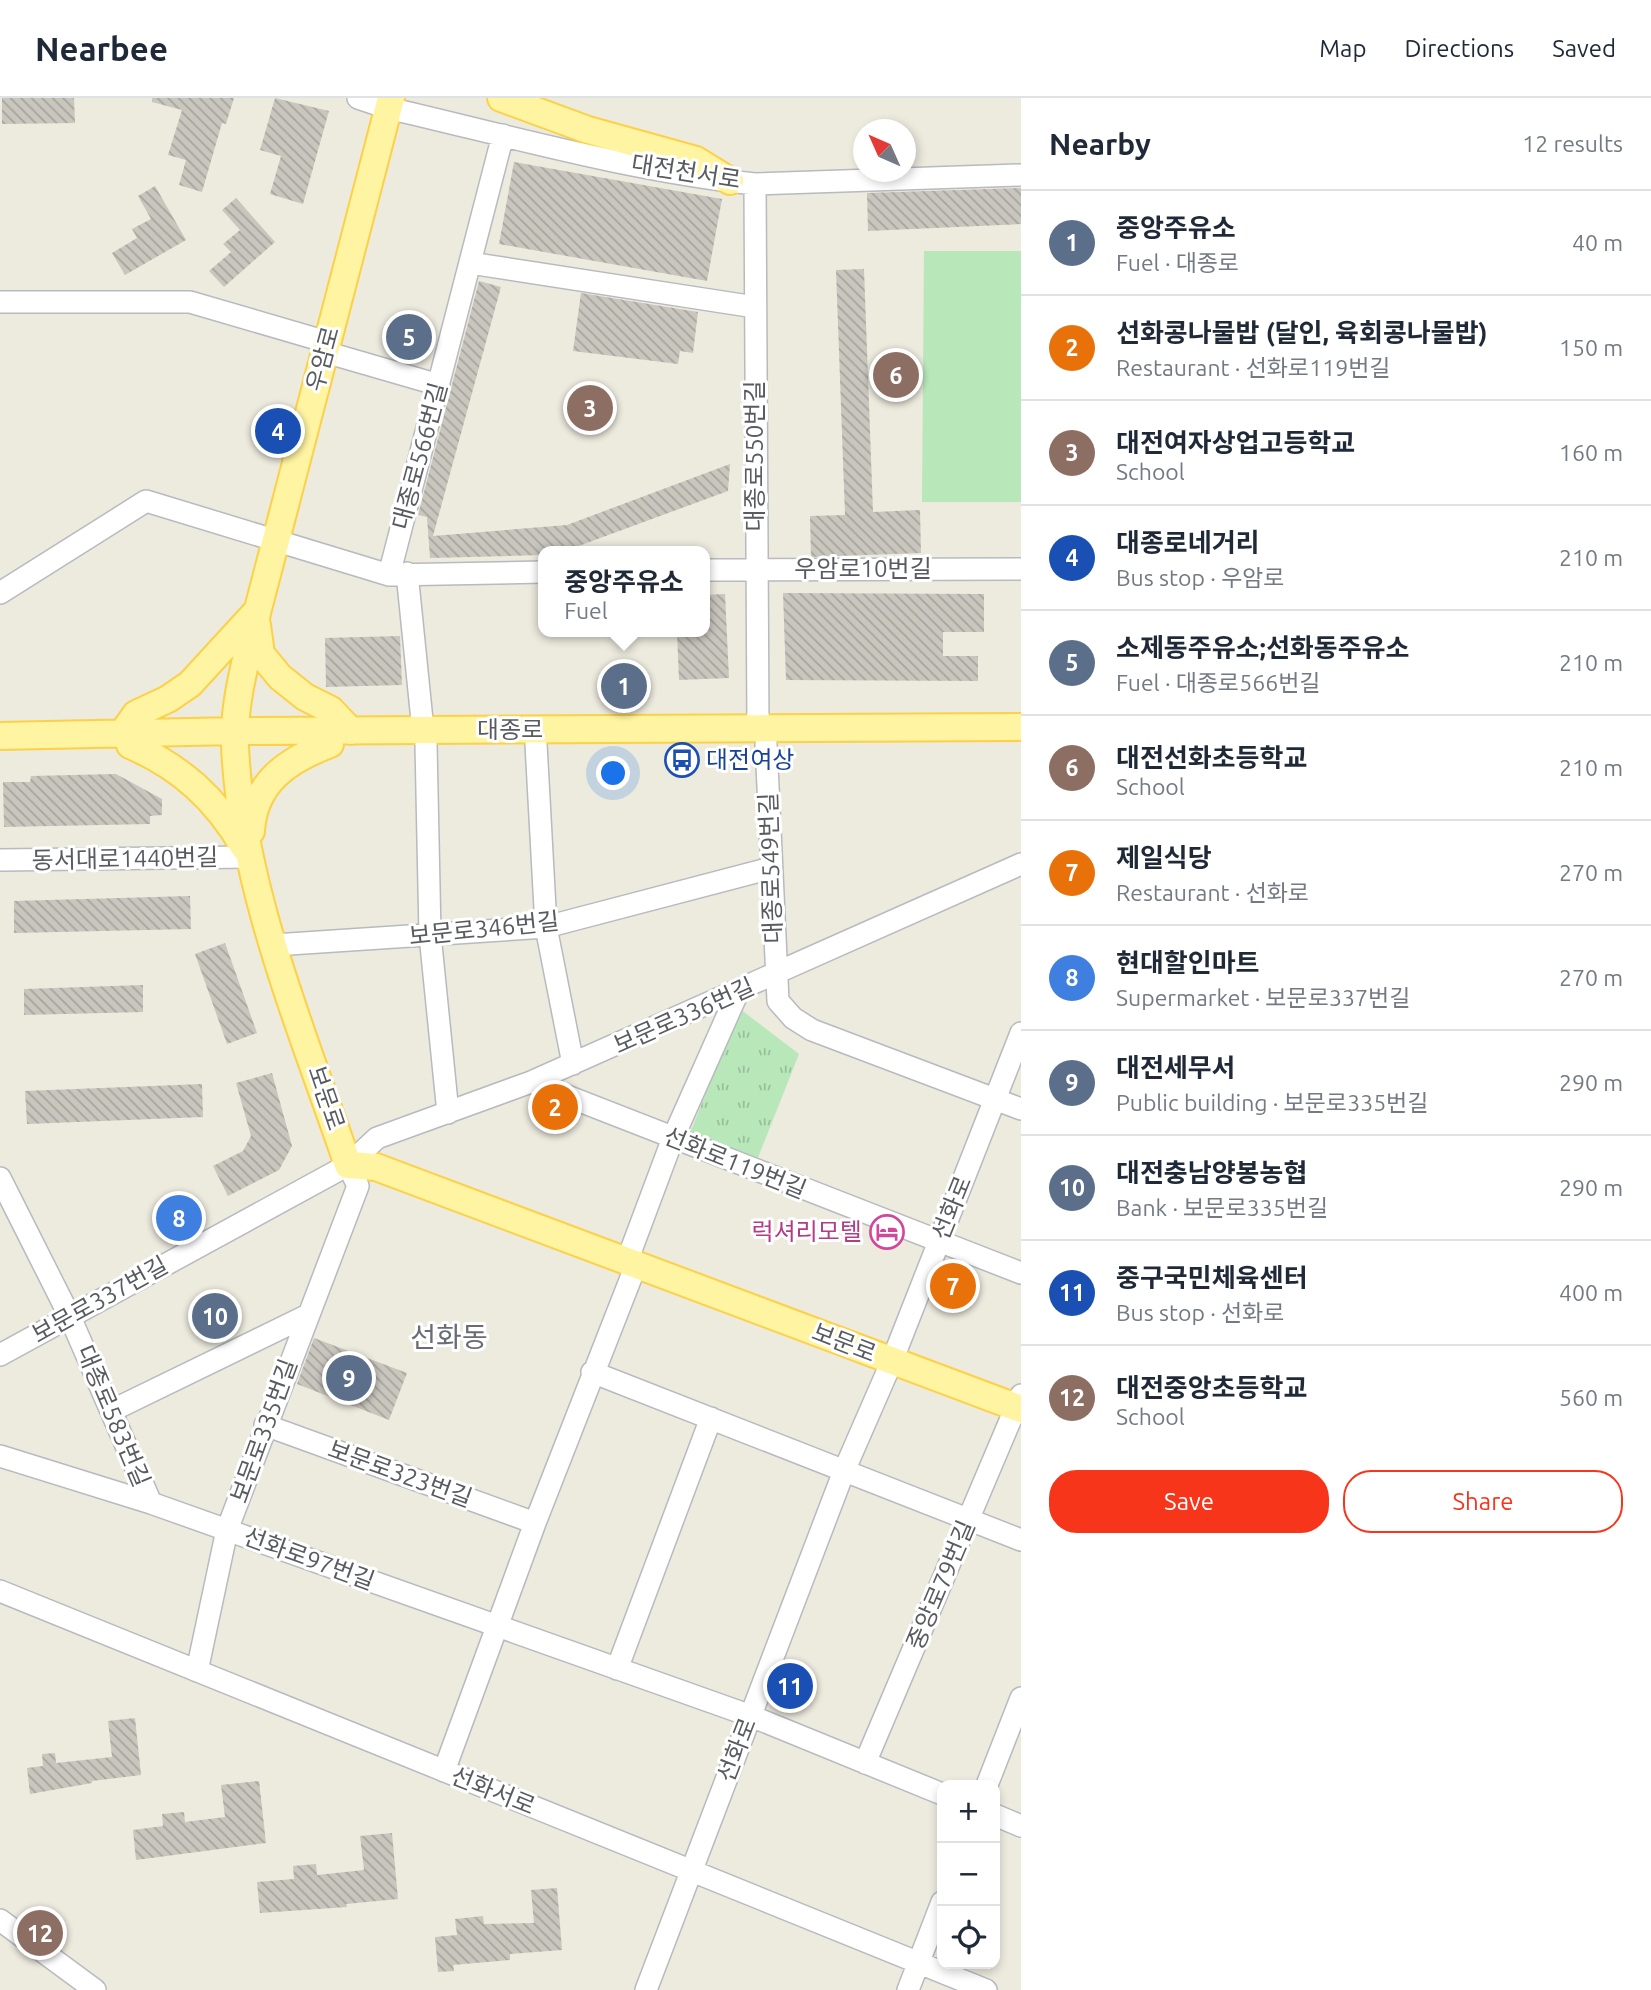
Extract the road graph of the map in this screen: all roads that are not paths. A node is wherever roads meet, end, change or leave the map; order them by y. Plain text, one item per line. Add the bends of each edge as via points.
1 (358, 98) edge
2 (501, 98) edge
3 (389, 103) edge
4 (503, 135) junction
5 (1021, 175) edge
6 (743, 183) junction
7 (470, 262) junction
8 (0, 302) edge
9 (755, 307) junction
10 (326, 347) junction
11 (439, 385) junction
12 (276, 540) junction
13 (1021, 569) edge
14 (710, 570) edge
15 (756, 570) junction
16 (538, 572) edge
17 (398, 574) junction
18 (0, 593) edge
19 (258, 609) junction
20 (1021, 727) edge
21 (0, 736) edge
22 (762, 736) junction
23 (341, 737) junction
24 (425, 737) junction
25 (235, 738) junction
26 (126, 740) junction
27 (536, 744) junction
28 (1021, 744) edge
29 (0, 746) edge
30 (250, 857) junction
31 (0, 860) edge
32 (1021, 864) edge
33 (771, 867) junction
34 (546, 927) junction
35 (430, 935) junction
36 (274, 946) junction
37 (776, 976) junction
38 (738, 992) junction
39 (1021, 1033) edge
40 (573, 1064) junction
41 (531, 1082) junction
42 (996, 1099) junction
43 (1021, 1109) edge
44 (449, 1113) junction
45 (673, 1138) junction
46 (348, 1165) junction
47 (0, 1178) edge
48 (938, 1243) junction
49 (632, 1263) junction
50 (1021, 1273) edge
51 (307, 1315) junction
52 (70, 1317) junction
53 (0, 1355) edge
54 (892, 1361) junction
55 (592, 1372) junction
56 (1019, 1404) edge
57 (113, 1410) junction
58 (711, 1418) junction
59 (265, 1425) junction
60 (0, 1456) edge
61 (844, 1471) junction
62 (151, 1503) junction
63 (969, 1519) junction
64 (535, 1523) junction
65 (227, 1530) junction
66 (1021, 1539) edge
67 (0, 1591) edge
68 (497, 1626) junction
69 (617, 1669) junction
70 (197, 1671) junction
71 (1021, 1698) edge
72 (751, 1716) junction
73 (865, 1763) junction
74 (444, 1771) junction
75 (989, 1780) edge
76 (937, 1792) edge
77 (1000, 1817) edge
78 (1021, 1826) edge
79 (691, 1871) junction
80 (940, 1906) edge
81 (0, 1920) edge
82 (919, 1963) junction
83 (95, 1990) edge
84 (646, 1990) edge
85 (908, 1990) edge
86 (986, 1990) edge

1 - 3 street, 대전천서로
2 - 6 main road via 589,131 696,160
3 - 4 street, 대전천서로
3 - 10 main road, 우암로
4 - 6 street, 대전천서로
4 - 7 street, 대종로566번길
5 - 6 street, 대전천서로
6 - 9 street, 대종로550번길
7 - 9 street
7 - 11 street, 대종로566번길
8 - 10 street via 190,302
9 - 15 street, 대종로550번길
10 - 11 street
10 - 12 main road, 우암로
11 - 17 street, 대종로566번길
12 - 17 street
12 - 18 street via 146,501
12 - 19 main road, 우암로
13 - 15 street, 우암로10번길
14 - 15 street, 우암로10번길
15 - 22 street, 대종로550번길
16 - 17 street
17 - 24 street, 대종로566번길
19 - 23 main road via 261,654 279,677 331,710
19 - 25 main road, 우암로
19 - 26 main road via 190,684 136,714
20 - 22 main road, 대종로
21 - 26 main road, 대종로
22 - 24 main road, 대종로
22 - 27 main road, 대종로
22 - 28 main road, 대종로
22 - 33 street, 대종로549번길
23 - 24 main road, 대종로
23 - 25 main road, 대종로
23 - 30 main road via 286,765 265,788 252,817
24 - 27 main road, 대종로
24 - 35 street, 대종로566번길
25 - 26 main road, 대종로
25 - 30 main road, 보문로
26 - 29 main road, 대종로
26 - 30 main road via 171,765 205,792
27 - 34 street
30 - 31 street, 동서대로1440번길
30 - 36 main road, 보문로
32 - 37 street, 보문로336번길
33 - 34 street, 보문로346번길
33 - 37 street, 대종로549번길
34 - 35 street, 보문로346번길
34 - 40 street
35 - 36 street, 보문로346번길
35 - 44 street, 대종로566번길
36 - 46 main road, 보문로
37 - 38 street, 보문로336번길
37 - 42 street, 대종로549번길 via 778,1000 793,1018 812,1030
38 - 40 street, 보문로336번길
38 - 45 street
39 - 42 street, 선화로
40 - 41 street, 보문로336번길
41 - 44 street, 보문로336번길
41 - 45 street, 선화로119번길
42 - 43 street
42 - 48 street, 선화로
44 - 46 street, 보문로336번길 via 377,1138
45 - 48 street, 선화로119번길
45 - 49 street
46 - 49 main road, 보문로 via 376,1167
46 - 51 street, 보문로335번길 via 358,1186
46 - 52 street, 보문로337번길
47 - 52 street, 대종로583번길
48 - 50 street, 선화로119번길
48 - 54 street, 선화로
49 - 54 main road, 보문로
49 - 55 street
51 - 57 street, 보문로335번길
51 - 59 street, 보문로335번길
52 - 53 street, 보문로337번길
52 - 57 street, 대종로583번길
54 - 56 main road, 보문로
54 - 61 street, 선화로
55 - 58 street
55 - 64 street
56 - 63 street, 중앙로79번길
57 - 62 street, 대종로583번길
58 - 61 street
58 - 69 street
59 - 64 street, 보문로323번길
59 - 65 street, 보문로335번길
60 - 62 street, 선화로97번길
61 - 63 street
61 - 72 street, 선화로
62 - 65 street, 선화로97번길
63 - 66 street
63 - 73 street, 중앙로79번길
64 - 68 street
65 - 68 street, 선화로97번길
65 - 70 street, 보문로335번길
67 - 70 street, 선화서로
68 - 69 street, 선화로97번길
68 - 74 street
69 - 72 street, 선화로97번길
70 - 74 street, 선화서로
71 - 75 street
72 - 73 street
72 - 79 street, 선화로
73 - 76 street
74 - 79 street, 선화서로
77 - 78 street
79 - 82 street, 선화서로
79 - 84 street, 선화로
80 - 82 street
81 - 83 street
82 - 85 street
82 - 86 street, 선화서로

